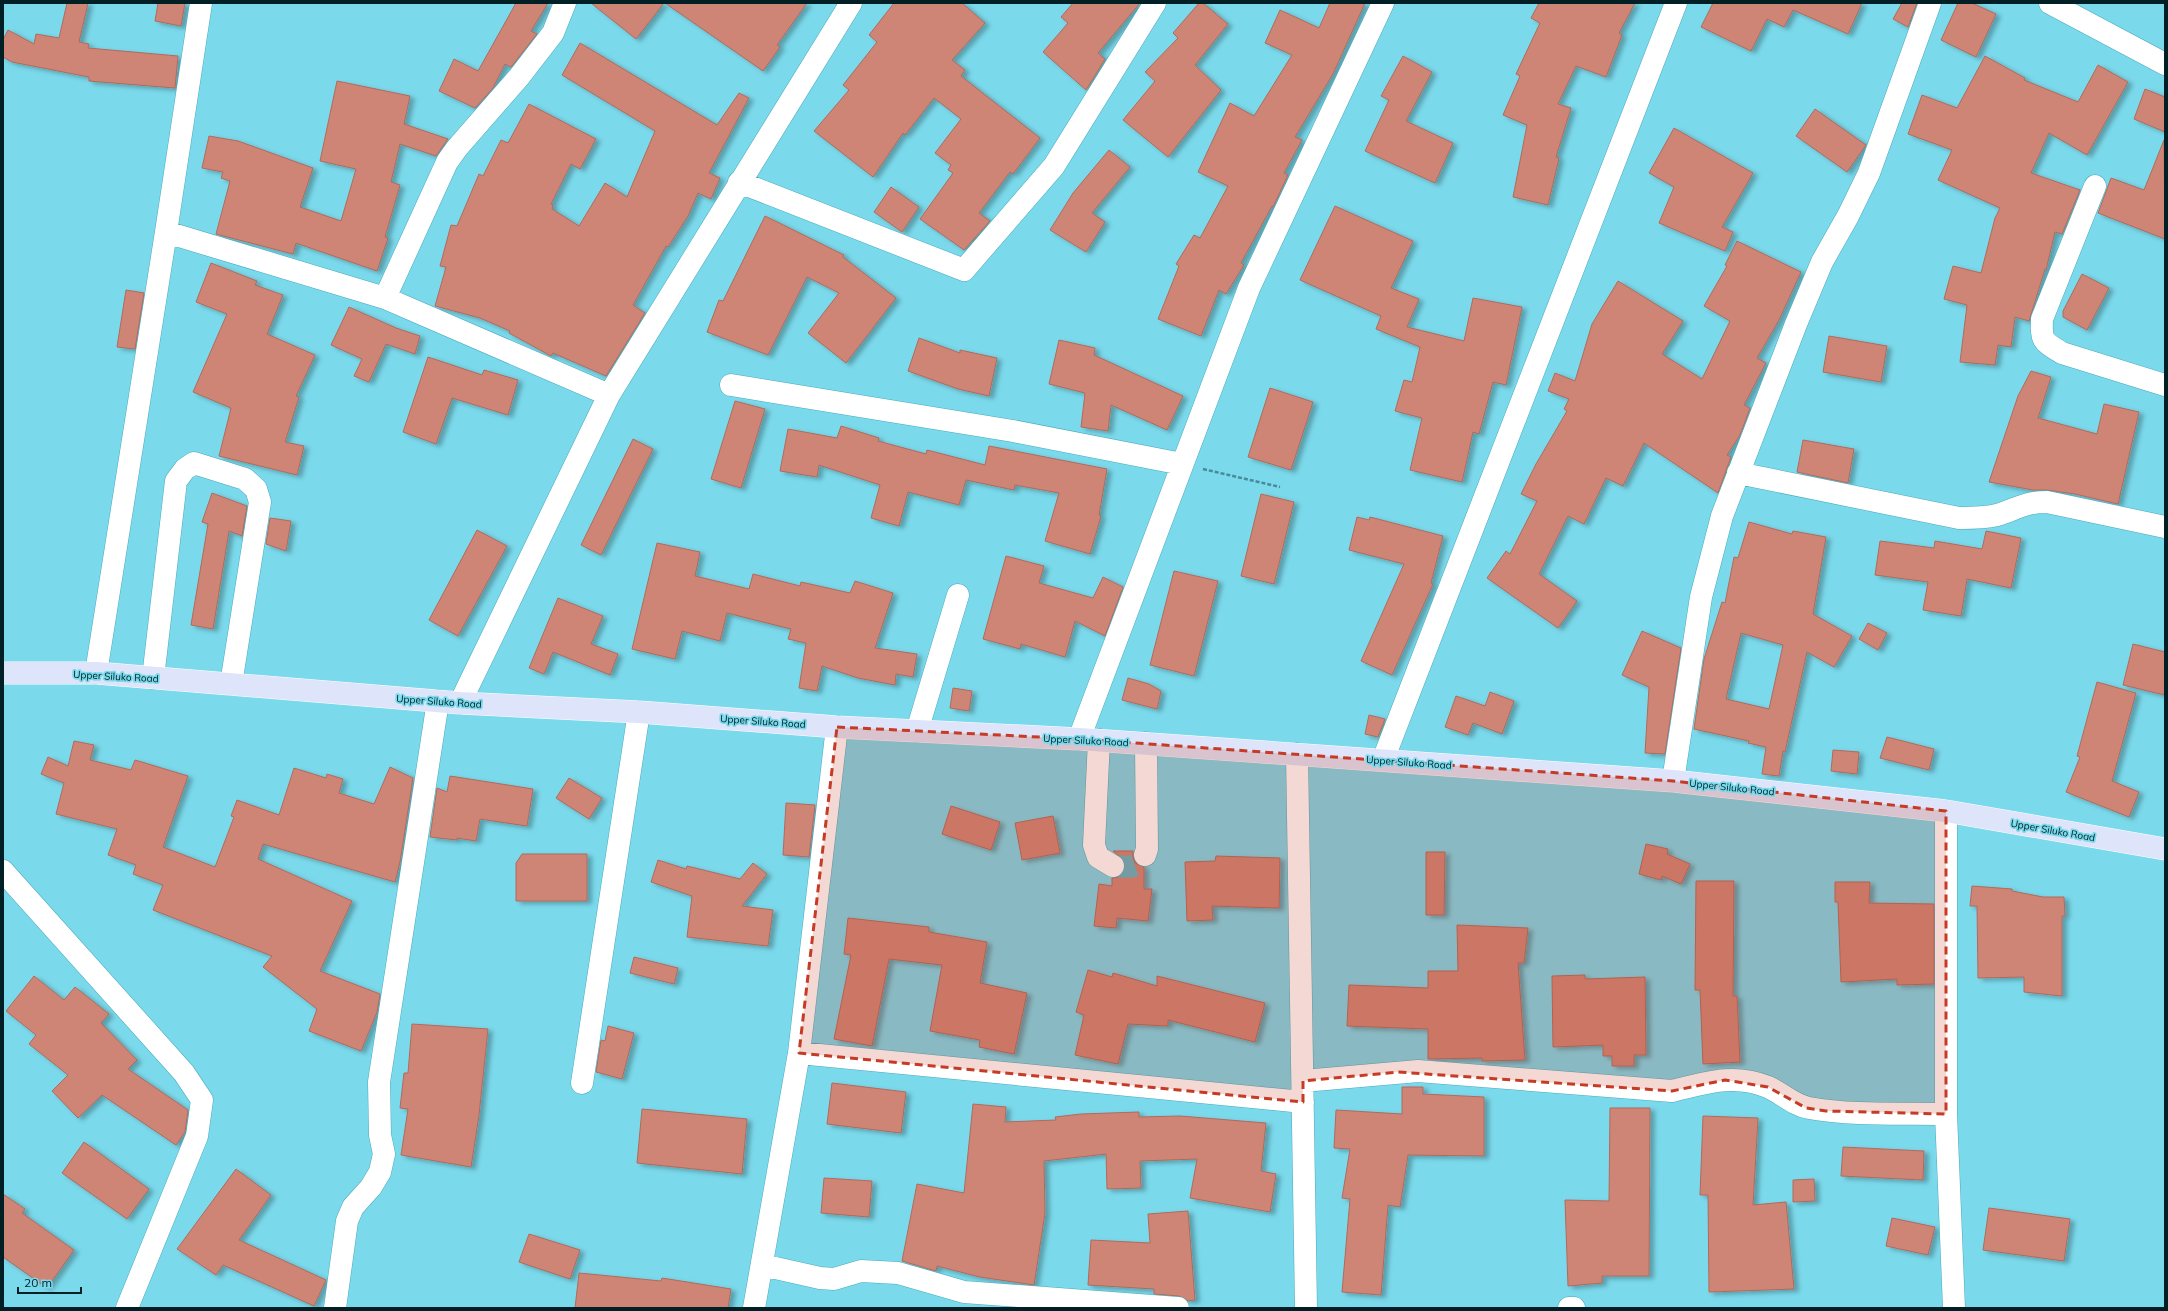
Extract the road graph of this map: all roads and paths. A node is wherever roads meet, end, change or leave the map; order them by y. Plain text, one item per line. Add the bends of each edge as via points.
1 (200, 3) edge
2 (566, 3) edge
3 (851, 3) edge
4 (1155, 3) edge
5 (1383, 3) edge
6 (1676, 3) edge
7 (1930, 3) edge
8 (2050, 3) edge
9 (2165, 64) edge
10 (739, 182) junction
11 (2095, 186) dead end
12 (166, 232) junction
13 (385, 298) junction
14 (731, 385) dead end
15 (2165, 385) edge
16 (609, 395) junction
17 (1182, 464) junction
18 (1738, 473) junction
19 (1280, 487) dead end
20 (2165, 527) edge
21 (958, 595) dead end
22 (96, 673) junction
23 (3, 674) edge
24 (153, 678) junction
25 (231, 684) junction
26 (438, 702) junction
27 (460, 703) junction
28 (639, 712) junction
29 (837, 727) junction
30 (917, 731) junction
31 (1089, 739) junction
32 (1146, 743) junction
33 (1297, 754) junction
34 (1382, 760) junction
35 (1673, 781) junction
36 (1946, 811) junction
37 (2165, 849) edge
38 (1145, 855) dead end
39 (1113, 866) tunnel mouth
40 (3, 871) edge
41 (799, 1054) junction
42 (582, 1083) dead end
43 (1303, 1092) junction
44 (1946, 1114) junction
45 (762, 1265) junction
46 (128, 1308) edge
47 (335, 1308) edge
48 (754, 1308) edge
49 (1178, 1308) edge
50 (1306, 1308) edge
51 (1569, 1308) edge
52 (1574, 1308) edge
53 (1954, 1308) edge

1 - 12 street
2 - 13 street via 553,33 447,162
3 - 10 street
4 - 10 street via 1054,166 964,270
5 - 17 street via 1249,288
6 - 34 street
7 - 18 street via 1869,173 1822,262
8 - 9 street
10 - 16 street
11 - 15 street via 2042,319 2041,336 2047,344 2062,353
12 - 13 street
12 - 22 street
13 - 16 street
14 - 17 street via 1013,431
16 - 27 street
17 - 19 path
17 - 31 street
18 - 20 street via 1959,518 1997,515 2032,502 2048,502
18 - 35 street via 1722,516 1701,597
21 - 30 street
22 - 23 main road, Upper Siluko Road
22 - 24 main road, Upper Siluko Road
24 - 25 main road, Upper Siluko Road
24 - 25 street via 176,481 185,469 194,463 245,479 256,489 260,502
25 - 26 main road, Upper Siluko Road
26 - 27 main road, Upper Siluko Road
26 - 47 street via 380,1082 380,1134 384,1154 380,1172 371,1187 353,1207 347,1221
27 - 28 main road, Upper Siluko Road
28 - 29 main road, Upper Siluko Road
28 - 42 street
29 - 30 main road, Upper Siluko Road
29 - 41 street
30 - 31 main road, Upper Siluko Road
31 - 32 main road, Upper Siluko Road
31 - 39 street via 1094,845 1098,858
32 - 33 main road, Upper Siluko Road
32 - 38 street
33 - 34 main road, Upper Siluko Road
33 - 43 street
34 - 35 main road, Upper Siluko Road
35 - 36 main road, Upper Siluko Road
36 - 37 main road, Upper Siluko Road
36 - 44 street
40 - 46 street via 184,1073 202,1100 197,1136
41 - 43 street
41 - 45 street
43 - 44 street via 1418,1071 1672,1091 1708,1081 1725,1080 1768,1087 1806,1108 1826,1111
43 - 50 street
44 - 53 street
45 - 48 street
45 - 49 street via 820,1278 834,1279 862,1271 898,1273 964,1292
51 - 52 street

